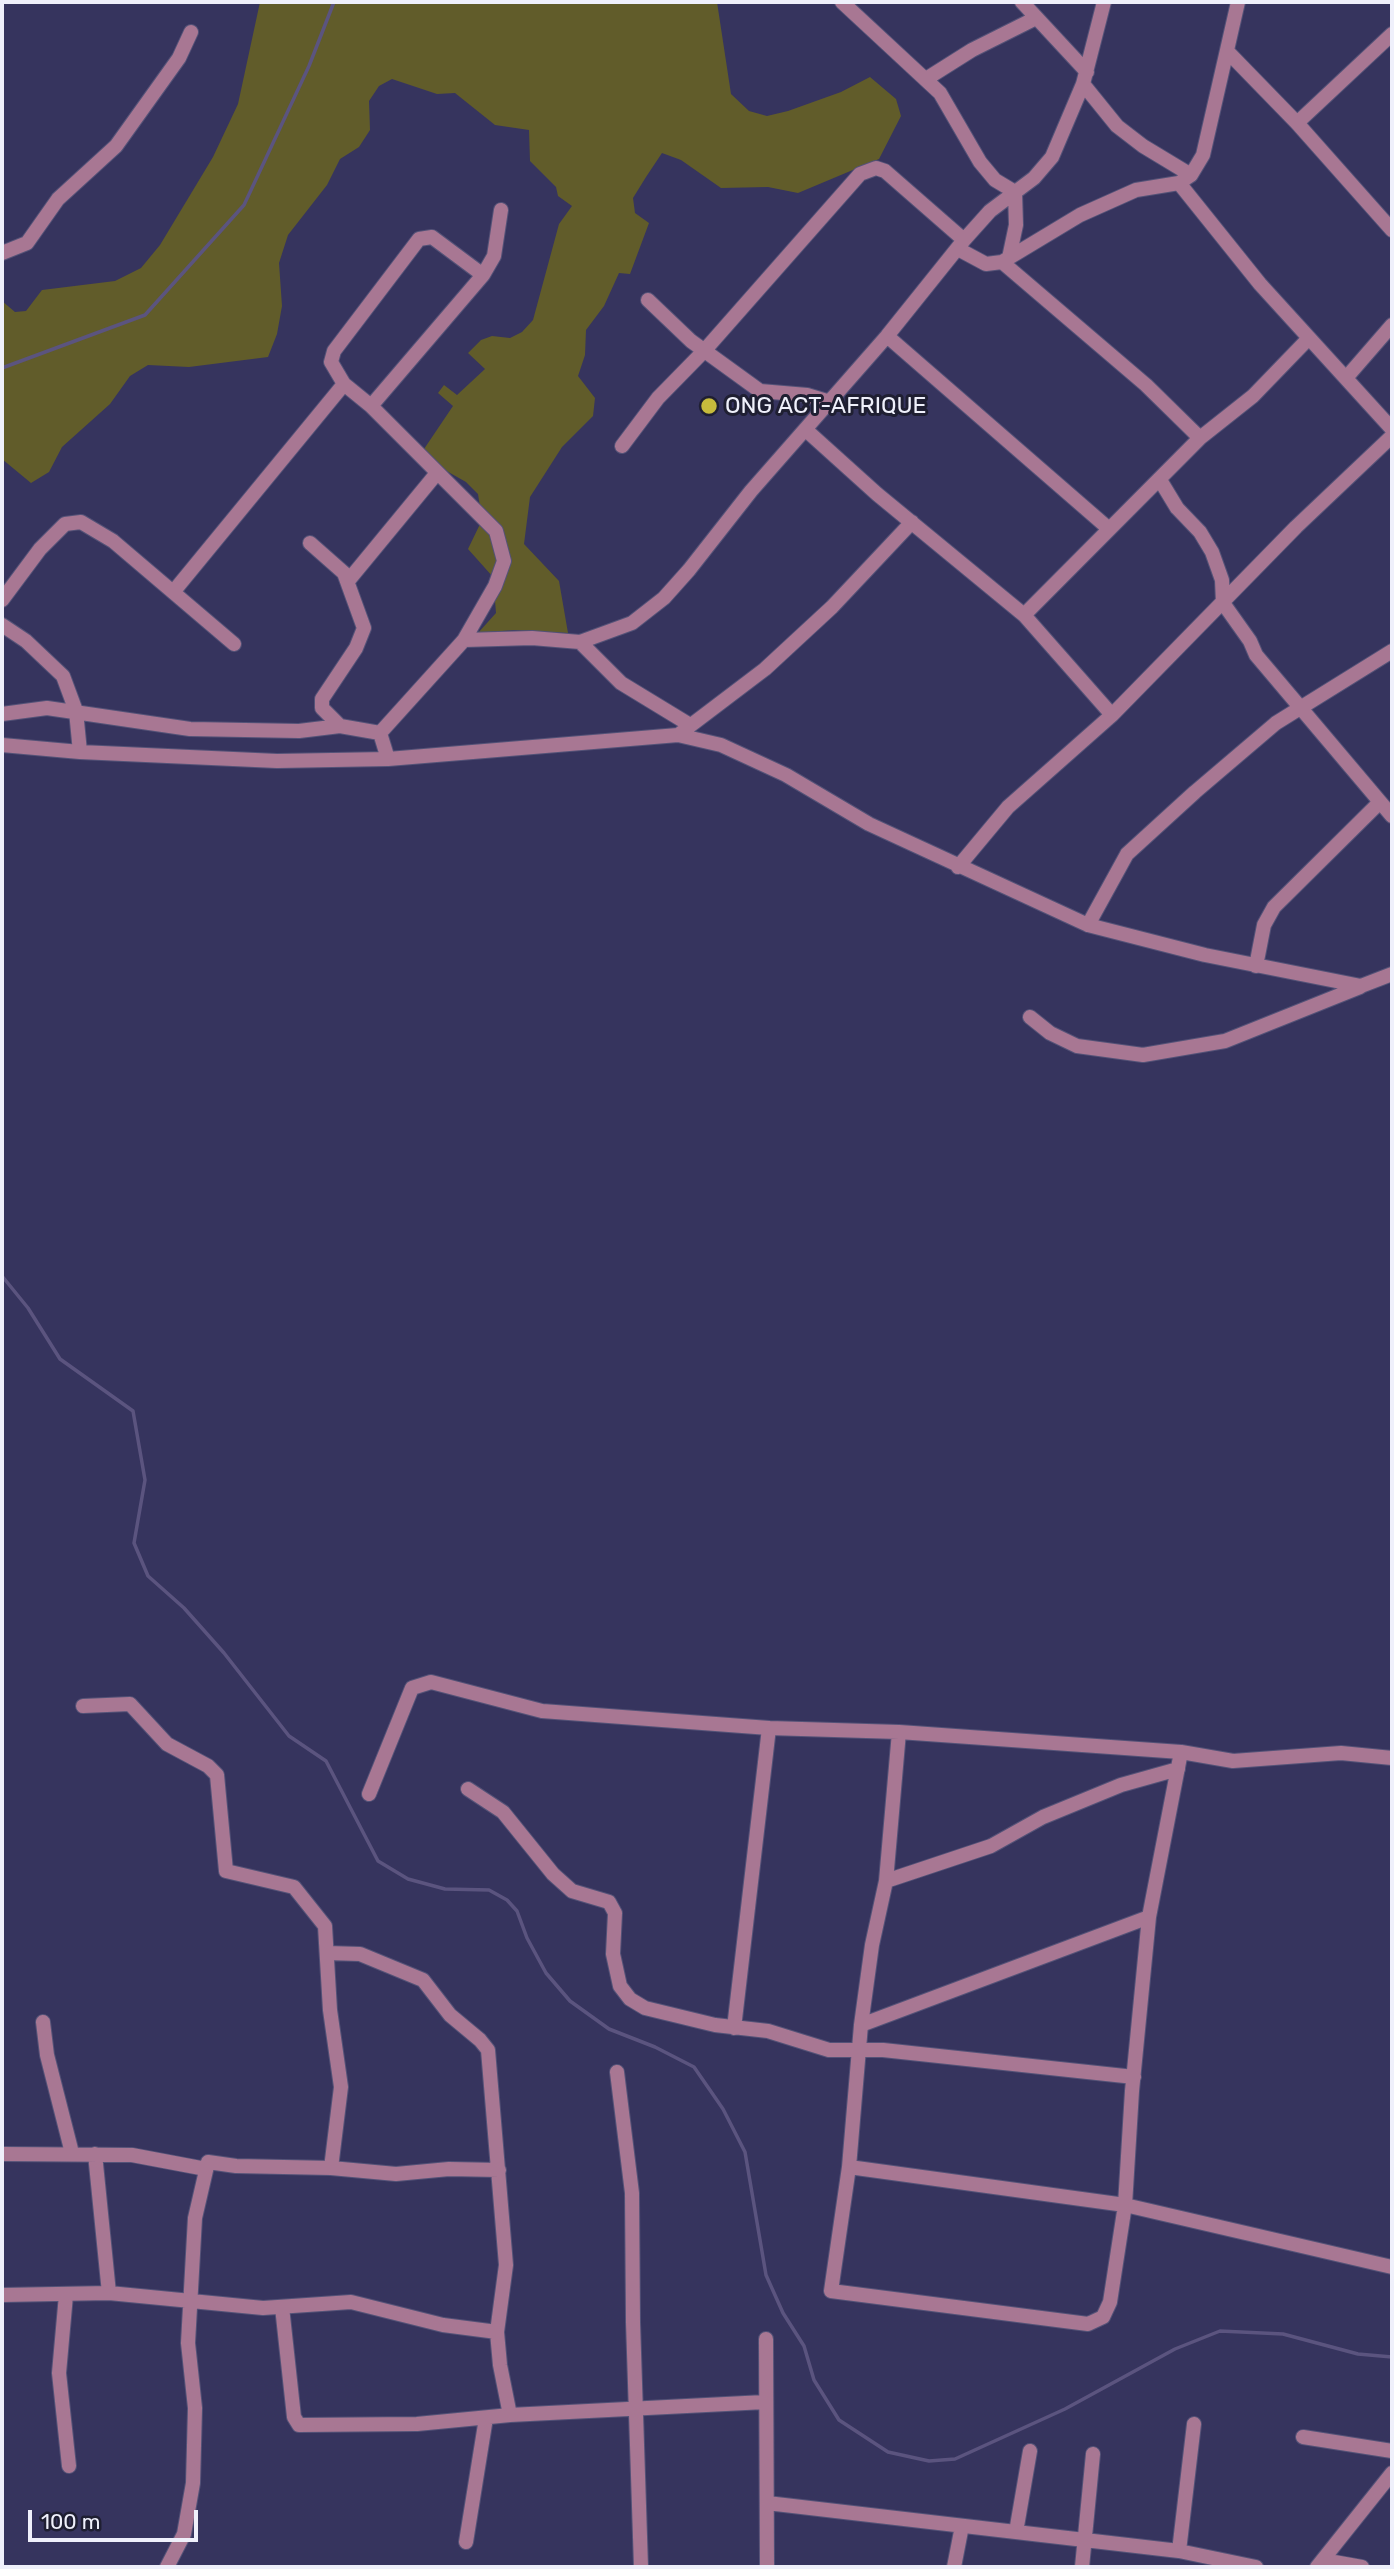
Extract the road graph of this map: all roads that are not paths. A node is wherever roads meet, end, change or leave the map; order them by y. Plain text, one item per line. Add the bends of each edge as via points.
1 (842, 2) edge
2 (1022, 2) edge
3 (1104, 2) edge
4 (1247, 2) edge
5 (1237, 7) edge
6 (1036, 18) junction
7 (191, 32) dead end
8 (1392, 34) edge
9 (1227, 51) junction
10 (1085, 78) junction
11 (926, 79) junction
12 (1297, 123) junction
13 (1185, 179) junction
14 (1015, 192) junction
15 (501, 210) dead end
16 (1389, 220) edge
17 (961, 244) junction
18 (2, 253) edge
19 (1005, 260) junction
20 (483, 275) junction
21 (648, 300) dead end
22 (1392, 325) edge
23 (887, 336) junction
24 (1309, 338) junction
25 (704, 351) junction
26 (1346, 379) junction
27 (344, 384) junction
28 (830, 402) junction
29 (370, 406) junction
30 (1392, 429) edge
31 (806, 430) junction
32 (1392, 436) edge
33 (1200, 438) junction
34 (622, 446) dead end
35 (438, 473) junction
36 (1160, 480) junction
37 (912, 522) junction
38 (1108, 528) junction
39 (310, 543) dead end
40 (348, 582) junction
41 (174, 591) junction
42 (2, 600) edge
43 (1223, 603) junction
44 (1024, 615) junction
45 (2, 625) edge
46 (464, 640) junction
47 (580, 642) junction
48 (234, 644) dead end
49 (1392, 650) edge
50 (1300, 709) junction
51 (76, 711) junction
52 (2, 715) edge
53 (1112, 715) junction
54 (690, 725) junction
55 (340, 726) junction
56 (380, 733) junction
57 (678, 735) junction
58 (2, 745) edge
59 (80, 752) junction
60 (388, 759) junction
61 (1379, 803) junction
62 (1392, 816) edge
63 (958, 867) junction
64 (1088, 925) junction
65 (1255, 966) junction
66 (1392, 974) edge
67 (1361, 986) junction
68 (1030, 1017) dead end
69 (83, 1706) dead end
70 (769, 1727) junction
71 (899, 1732) junction
72 (1181, 1752) junction
73 (1392, 1758) edge
74 (1178, 1769) junction
75 (468, 1789) dead end
76 (369, 1794) dead end
77 (886, 1881) junction
78 (1149, 1917) junction
79 (327, 1953) junction
80 (43, 2022) dead end
81 (861, 2025) junction
82 (734, 2028) junction
83 (861, 2050) junction
84 (617, 2072) dead end
85 (1134, 2077) junction
86 (72, 2153) junction
87 (2, 2154) edge
88 (95, 2154) junction
89 (849, 2167) junction
90 (331, 2168) junction
91 (206, 2169) junction
92 (499, 2171) junction
93 (1125, 2205) junction
94 (1392, 2267) edge
95 (109, 2293) junction
96 (2, 2295) edge
97 (66, 2295) junction
98 (191, 2300) junction
99 (282, 2307) junction
100 (498, 2332) junction
101 (766, 2339) dead end
102 (765, 2402) junction
103 (635, 2408) junction
104 (510, 2415) junction
105 (486, 2418) junction
106 (1195, 2424) dead end
107 (1303, 2437) dead end
108 (1030, 2451) dead end
109 (1392, 2451) edge
110 (1093, 2454) dead end
111 (69, 2466) dead end
112 (1392, 2473) edge
113 (767, 2503) junction
114 (962, 2526) junction
115 (1016, 2532) junction
116 (1084, 2538) junction
117 (466, 2542) dead end
118 (1179, 2551) junction
119 (1320, 2564) edge
120 (167, 2567) edge
121 (641, 2567) edge
122 (767, 2567) edge
123 (954, 2567) edge
124 (1082, 2567) edge
125 (1256, 2567) edge
126 (1362, 2567) edge

1 - 11 street
2 - 6 street
3 - 10 street
4 - 5 street
5 - 9 street
6 - 10 street
6 - 11 street
7 - 18 street via 179,58 116,146 58,199 27,243
8 - 12 street
9 - 12 street
9 - 13 street via 1203,155
10 - 13 street via 1117,126
10 - 14 street via 1052,157
11 - 14 street via 940,93 988,172
12 - 16 street
13 - 19 street via 1136,190 1080,215
13 - 24 street via 1228,247
14 - 17 street via 990,211
14 - 19 street via 1016,225
15 - 20 street via 494,256
17 - 19 street via 986,264
17 - 23 street
17 - 25 street via 885,171 867,170
19 - 33 street
20 - 27 street via 432,237 419,239 334,351 331,362
20 - 29 street
21 - 25 street
22 - 26 street
23 - 28 street
23 - 38 street
24 - 26 street
24 - 33 street via 1253,396
25 - 28 street via 760,391
25 - 34 street via 658,398
26 - 30 street
27 - 29 street
27 - 41 street
28 - 31 street
29 - 35 street
31 - 37 street
31 - 47 street via 664,598 632,623
32 - 43 street
33 - 36 street
35 - 40 street
35 - 46 street via 484,516 502,548 504,561 495,586
36 - 38 street
36 - 43 street via 1212,552 1222,580
37 - 44 street
37 - 54 street via 832,607 765,669
38 - 44 street
39 - 40 street via 340,567
40 - 55 street via 364,634 321,704
41 - 42 street via 90,525 73,522 65,524 40,549
41 - 48 street
43 - 50 street via 1255,655
43 - 53 street
44 - 53 street
45 - 51 street via 58,670
46 - 47 street
46 - 56 street
47 - 54 street via 621,683
49 - 50 street
50 - 61 street
50 - 64 street via 1276,723 1127,854
51 - 52 street via 47,708
51 - 55 street via 198,729 299,731
51 - 59 street
53 - 63 street via 1008,807
54 - 57 street
55 - 56 street
56 - 60 street
57 - 60 street
57 - 63 street via 721,744
58 - 59 street
59 - 60 street via 277,761
61 - 62 street
61 - 65 street via 1274,907 1264,925
63 - 64 street
64 - 65 street
65 - 67 street
66 - 67 street
67 - 68 street via 1225,1041 1143,1055 1077,1046
69 - 79 street via 130,1704 167,1744 217,1775 226,1871 294,1887 326,1926
70 - 71 street
70 - 76 street via 542,1712 431,1682 412,1688
70 - 82 street
71 - 72 street
71 - 77 street
72 - 73 street via 1233,1761 1342,1753
72 - 74 street
74 - 77 street via 1121,1785 1043,1817 991,1846
74 - 78 street
75 - 82 street via 503,1812 572,1891 609,1902 615,1913 613,1954 620,1986 630,1999 678,2018
77 - 81 street
78 - 81 street
78 - 85 street
79 - 90 street via 341,2087
79 - 92 street via 360,1954 423,1980 450,2015 481,2040 490,2060
80 - 86 street
81 - 83 street
82 - 83 street via 768,2031 829,2050
83 - 85 street
83 - 89 street
84 - 103 street via 632,2193
85 - 93 street
86 - 87 street
86 - 88 street
88 - 91 street via 154,2158
88 - 95 street
89 - 93 street
89 - 93 street via 831,2291 1088,2324 1103,2317 1110,2302
90 - 91 street via 208,2162
90 - 92 street via 397,2174
91 - 98 street via 195,2218
92 - 100 street via 506,2265
93 - 94 street
95 - 97 street
95 - 98 street
96 - 97 street
97 - 111 street via 59,2373
98 - 99 street
98 - 120 street via 193,2483 184,2534
99 - 100 street via 351,2302 426,2321
99 - 105 street via 297,2423 400,2424
100 - 104 street
101 - 102 street
102 - 103 street
102 - 113 street
103 - 104 street
103 - 121 street
104 - 105 street
105 - 117 street
106 - 118 street
107 - 109 street
108 - 115 street
110 - 116 street
112 - 119 street
113 - 114 street
113 - 122 street
114 - 115 street
114 - 123 street
115 - 116 street
116 - 118 street
116 - 124 street
118 - 125 street
119 - 126 street

